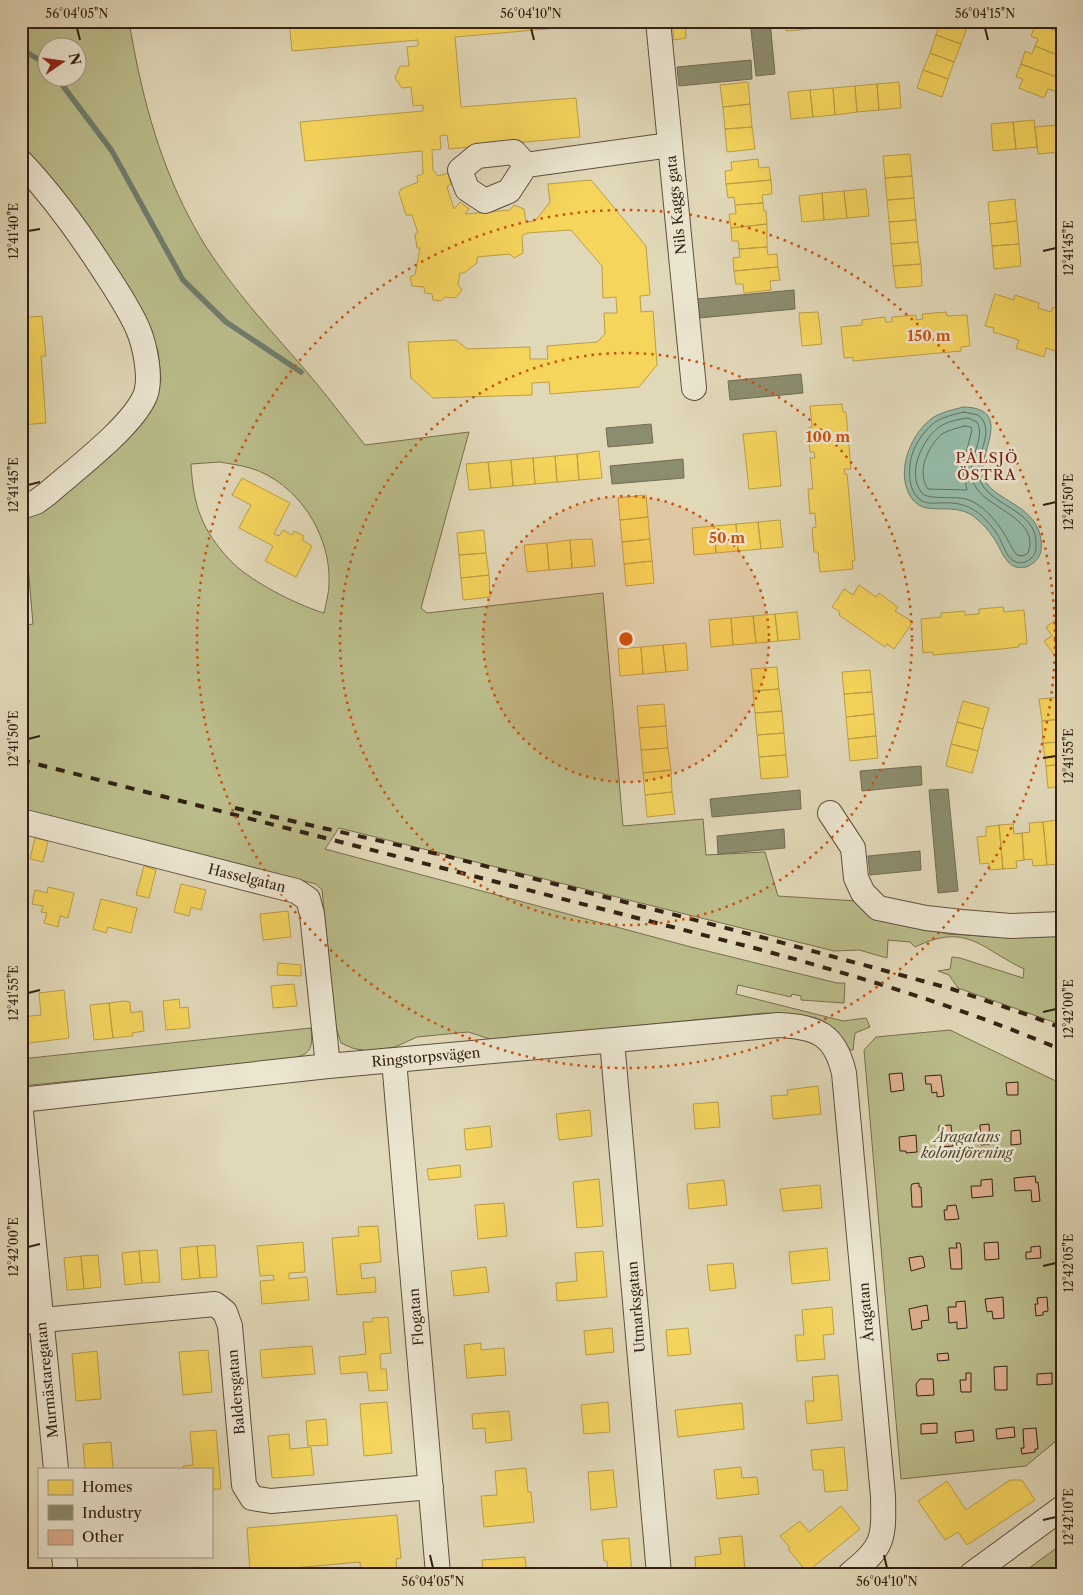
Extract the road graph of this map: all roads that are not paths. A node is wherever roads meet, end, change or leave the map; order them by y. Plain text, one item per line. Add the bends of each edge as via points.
1 (658, 21) edge
2 (670, 145) junction
3 (21, 162) edge
4 (526, 165) dead end
5 (694, 388) dead end
6 (21, 507) edge
7 (830, 813) dead end
8 (21, 820) edge
9 (1062, 924) edge
10 (829, 1040) joint
11 (612, 1041) junction
12 (394, 1060) junction
13 (328, 1066) junction
14 (21, 1100) edge
15 (21, 1112) edge
16 (31, 1321) edge
17 (56, 1468) edge
18 (431, 1487) junction
19 (1062, 1508) edge
20 (1062, 1529) edge
21 (64, 1558) edge
22 (66, 1574) edge
23 (438, 1574) edge
24 (659, 1574) edge
25 (850, 1574) edge
26 (972, 1574) edge
27 (997, 1574) edge

1 - 2 street, Nils Kaggs gata
2 - 4 street
2 - 5 street, Nils Kaggs gata
3 - 6 street via 63,210 126,307 143,342 148,376 146,395 117,432 47,494
7 - 9 street via 853,848 856,878 863,893 878,908 962,922 1011,926
8 - 13 street, Hasselgatan via 296,891 308,899
10 - 11 street, Ringstorpsvägen via 813,1030 779,1026
10 - 25 street, Åragatan via 838,1052 844,1074 883,1496 880,1542 875,1551
11 - 12 street, Ringstorpsvägen
11 - 24 street, Utmarksgatan
12 - 13 street, Ringstorpsvägen
12 - 18 street, Flogatan
13 - 14 street, Ringstorpsvägen
15 - 16 street, Murmästaregatan
16 - 17 street, Murmästaregatan
16 - 18 street, Baldersgatan via 215,1304 225,1312 230,1326 244,1485 252,1498 271,1501
18 - 23 street, Flogatan
19 - 26 street
20 - 27 street
21 - 22 street

